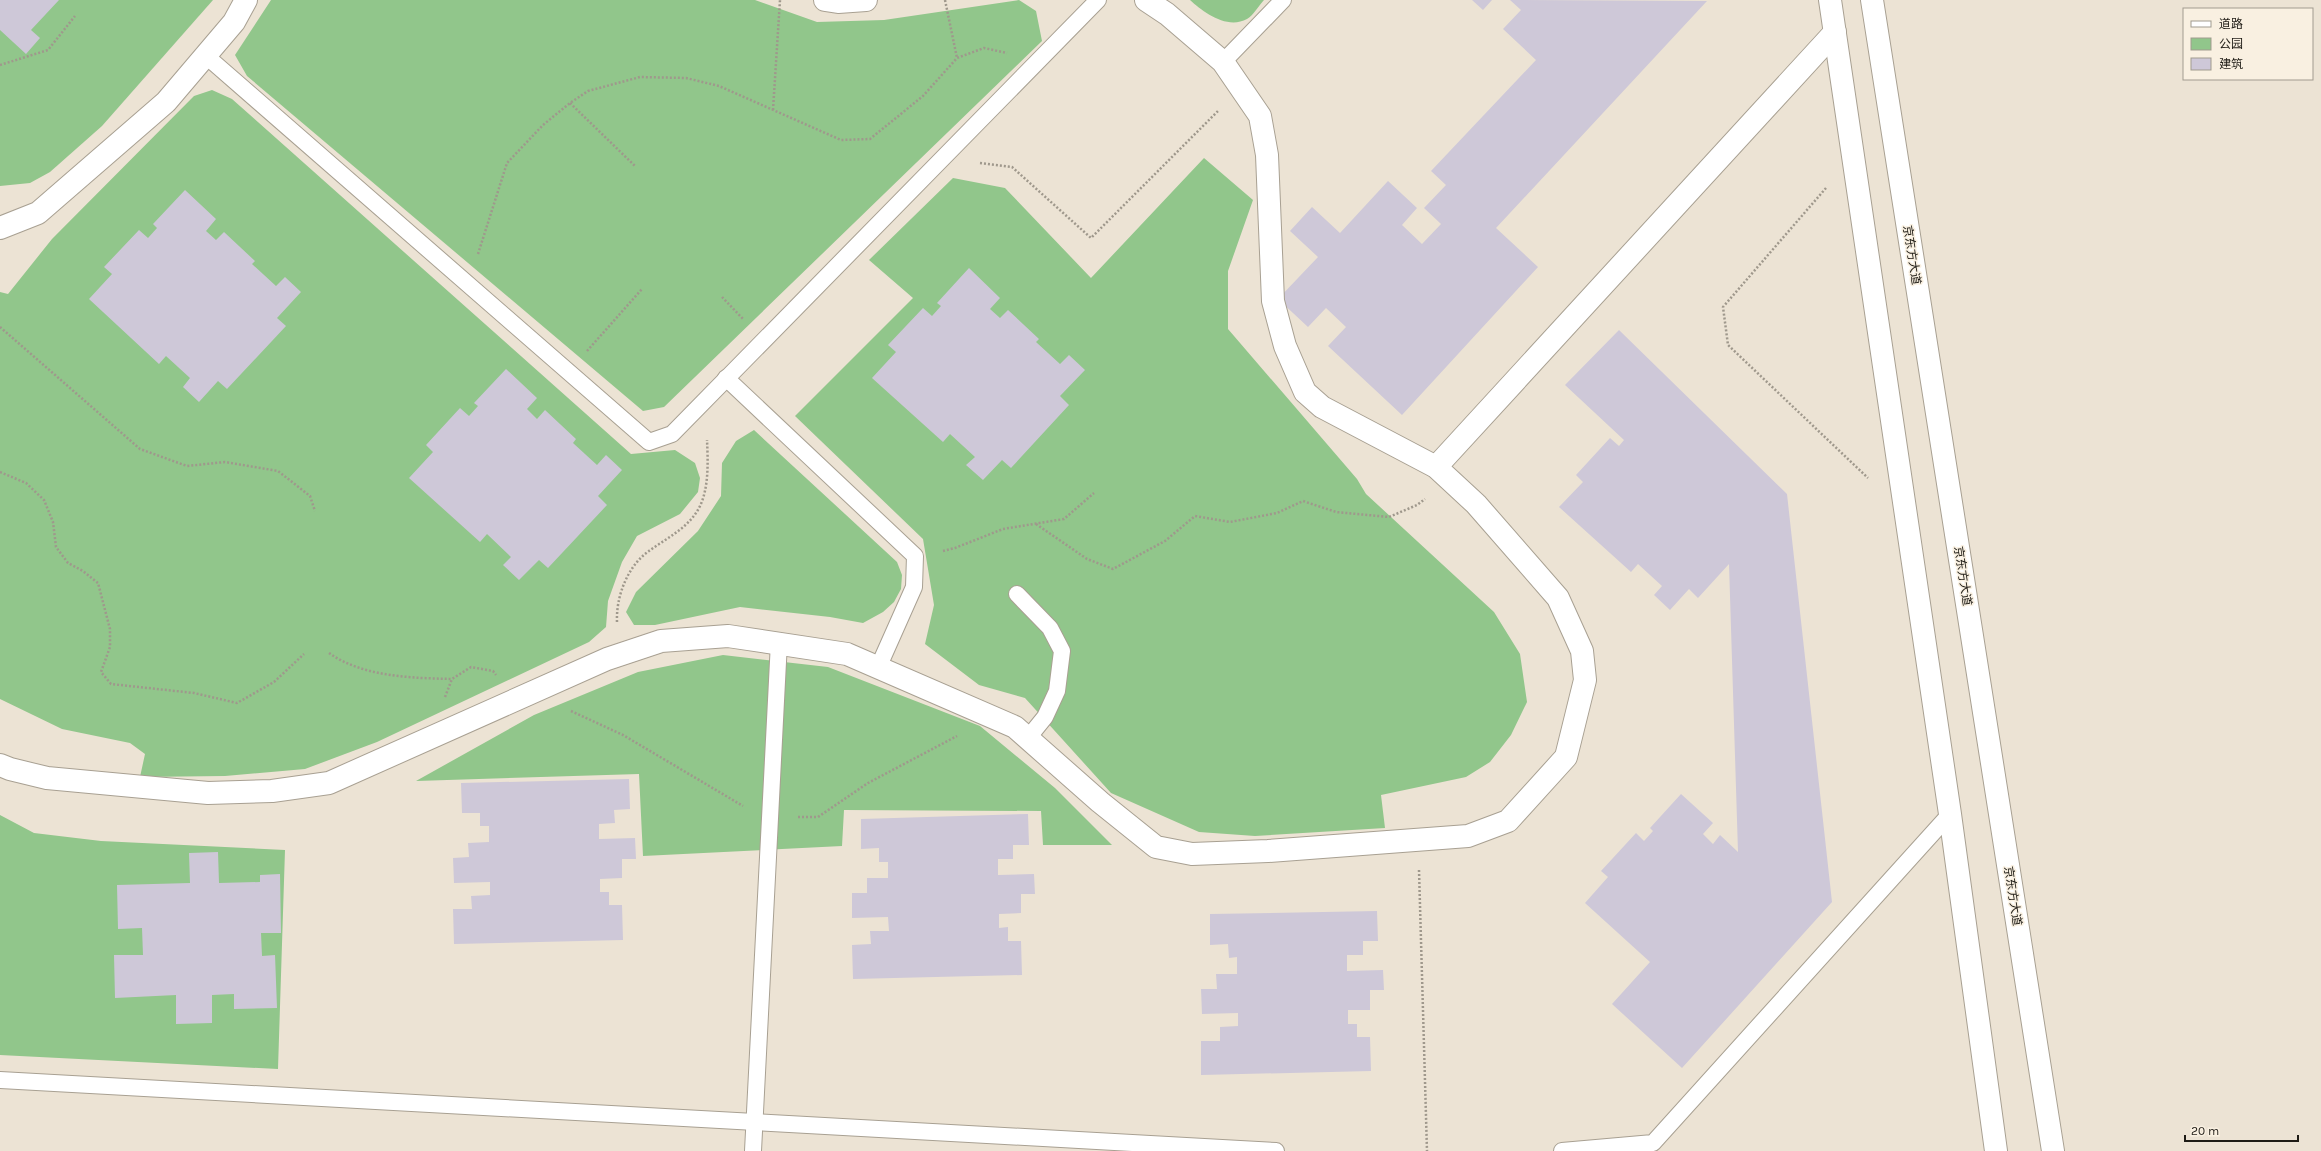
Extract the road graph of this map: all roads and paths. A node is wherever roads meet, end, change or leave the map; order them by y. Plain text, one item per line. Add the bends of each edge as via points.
1 (246, 0) edge
2 (780, 0) edge
3 (824, 0) edge
4 (866, 0) edge
5 (945, 0) edge
6 (1098, 0) edge
7 (1146, 0) edge
8 (1283, 0) edge
9 (1830, 0) edge
10 (1872, 0) edge
11 (75, 16) dead end
12 (1836, 32) junction
13 (205, 56) junction
14 (957, 58) junction
15 (1223, 62) junction
16 (0, 64) edge
17 (1032, 68) junction
18 (1242, 88) junction
19 (570, 103) junction
20 (773, 110) junction
21 (1853, 155) junction
22 (944, 157) junction
23 (635, 166) dead end
24 (0, 228) edge
25 (468, 284) junction
26 (642, 288) dead end
27 (0, 327) edge
28 (568, 372) junction
29 (726, 378) junction
30 (706, 399) junction
31 (0, 472) edge
32 (1442, 473) junction
33 (1872, 481) dead end
34 (1094, 493) dead end
35 (315, 511) dead end
36 (1036, 524) junction
37 (915, 556) junction
38 (1017, 594) dead end
39 (779, 642) junction
40 (329, 653) dead end
41 (304, 654) dead end
42 (619, 655) junction
43 (878, 668) junction
44 (452, 679) dead end
45 (1028, 738) junction
46 (0, 765) edge
47 (1950, 814) junction
48 (1418, 840) junction
49 (0, 1080) edge
50 (754, 1122) junction
51 (753, 1151) edge
52 (1276, 1151) edge
53 (1427, 1151) edge
54 (1562, 1151) edge
55 (1996, 1151) edge
56 (2053, 1151) edge

1 - 13 street via 234,22
2 - 20 path
3 - 4 street
5 - 14 path
6 - 17 lane
7 - 15 street via 1167,14
8 - 15 lane
9 - 12 street
10 - 56 street, 京东方大道
11 - 16 path via 48,50
12 - 21 street
12 - 32 street
13 - 24 street via 166,102 38,213
13 - 25 lane
14 - 17 path via 984,48 1005,52
14 - 20 path via 923,96 870,139 841,140
15 - 18 street
17 - 22 lane
18 - 22 path via 1092,238 1012,167
18 - 32 street via 1260,116 1268,155 1273,300 1285,346 1305,392 1322,407
19 - 20 path via 588,91 640,78 686,78 719,86
19 - 23 path
19 - 25 path via 543,125 507,163
21 - 33 path via 1723,307 1728,345
21 - 47 street
22 - 29 lane
25 - 28 lane
26 - 28 path
27 - 35 path via 140,449 187,466 225,462 278,471 310,496
28 - 30 lane via 649,442 672,434
29 - 30 lane
29 - 37 lane
30 - 42 path via 708,458 706,486 700,506 687,523 665,542 645,554 629,574 616,605
31 - 41 path via 26,483 44,500 53,522 56,547 68,563 98,583 110,630 110,647 101,672 111,684 194,693 237,703 274,682
32 - 36 path via 1417,505 1389,518 1336,512 1303,501 1277,513 1230,522 1195,516 1165,541 1113,569 1087,559
32 - 48 street via 1476,504 1558,598 1582,651 1585,680 1566,757 1508,821 1468,836
34 - 36 path via 1064,519
36 - 37 path via 1003,529 955,548
37 - 43 lane via 914,588
38 - 45 lane via 1050,628 1062,651 1057,690 1045,716
39 - 42 street via 728,636 687,638 661,641
39 - 43 street via 847,654
39 - 50 lane
40 - 44 path via 339,660 394,677
42 - 46 street via 329,783 272,790 208,793 47,778
43 - 45 street via 1015,727
45 - 48 street via 1100,802 1156,847 1192,854
47 - 54 lane via 1653,1143
47 - 55 street
48 - 53 path
49 - 50 lane
50 - 51 lane
50 - 52 lane

